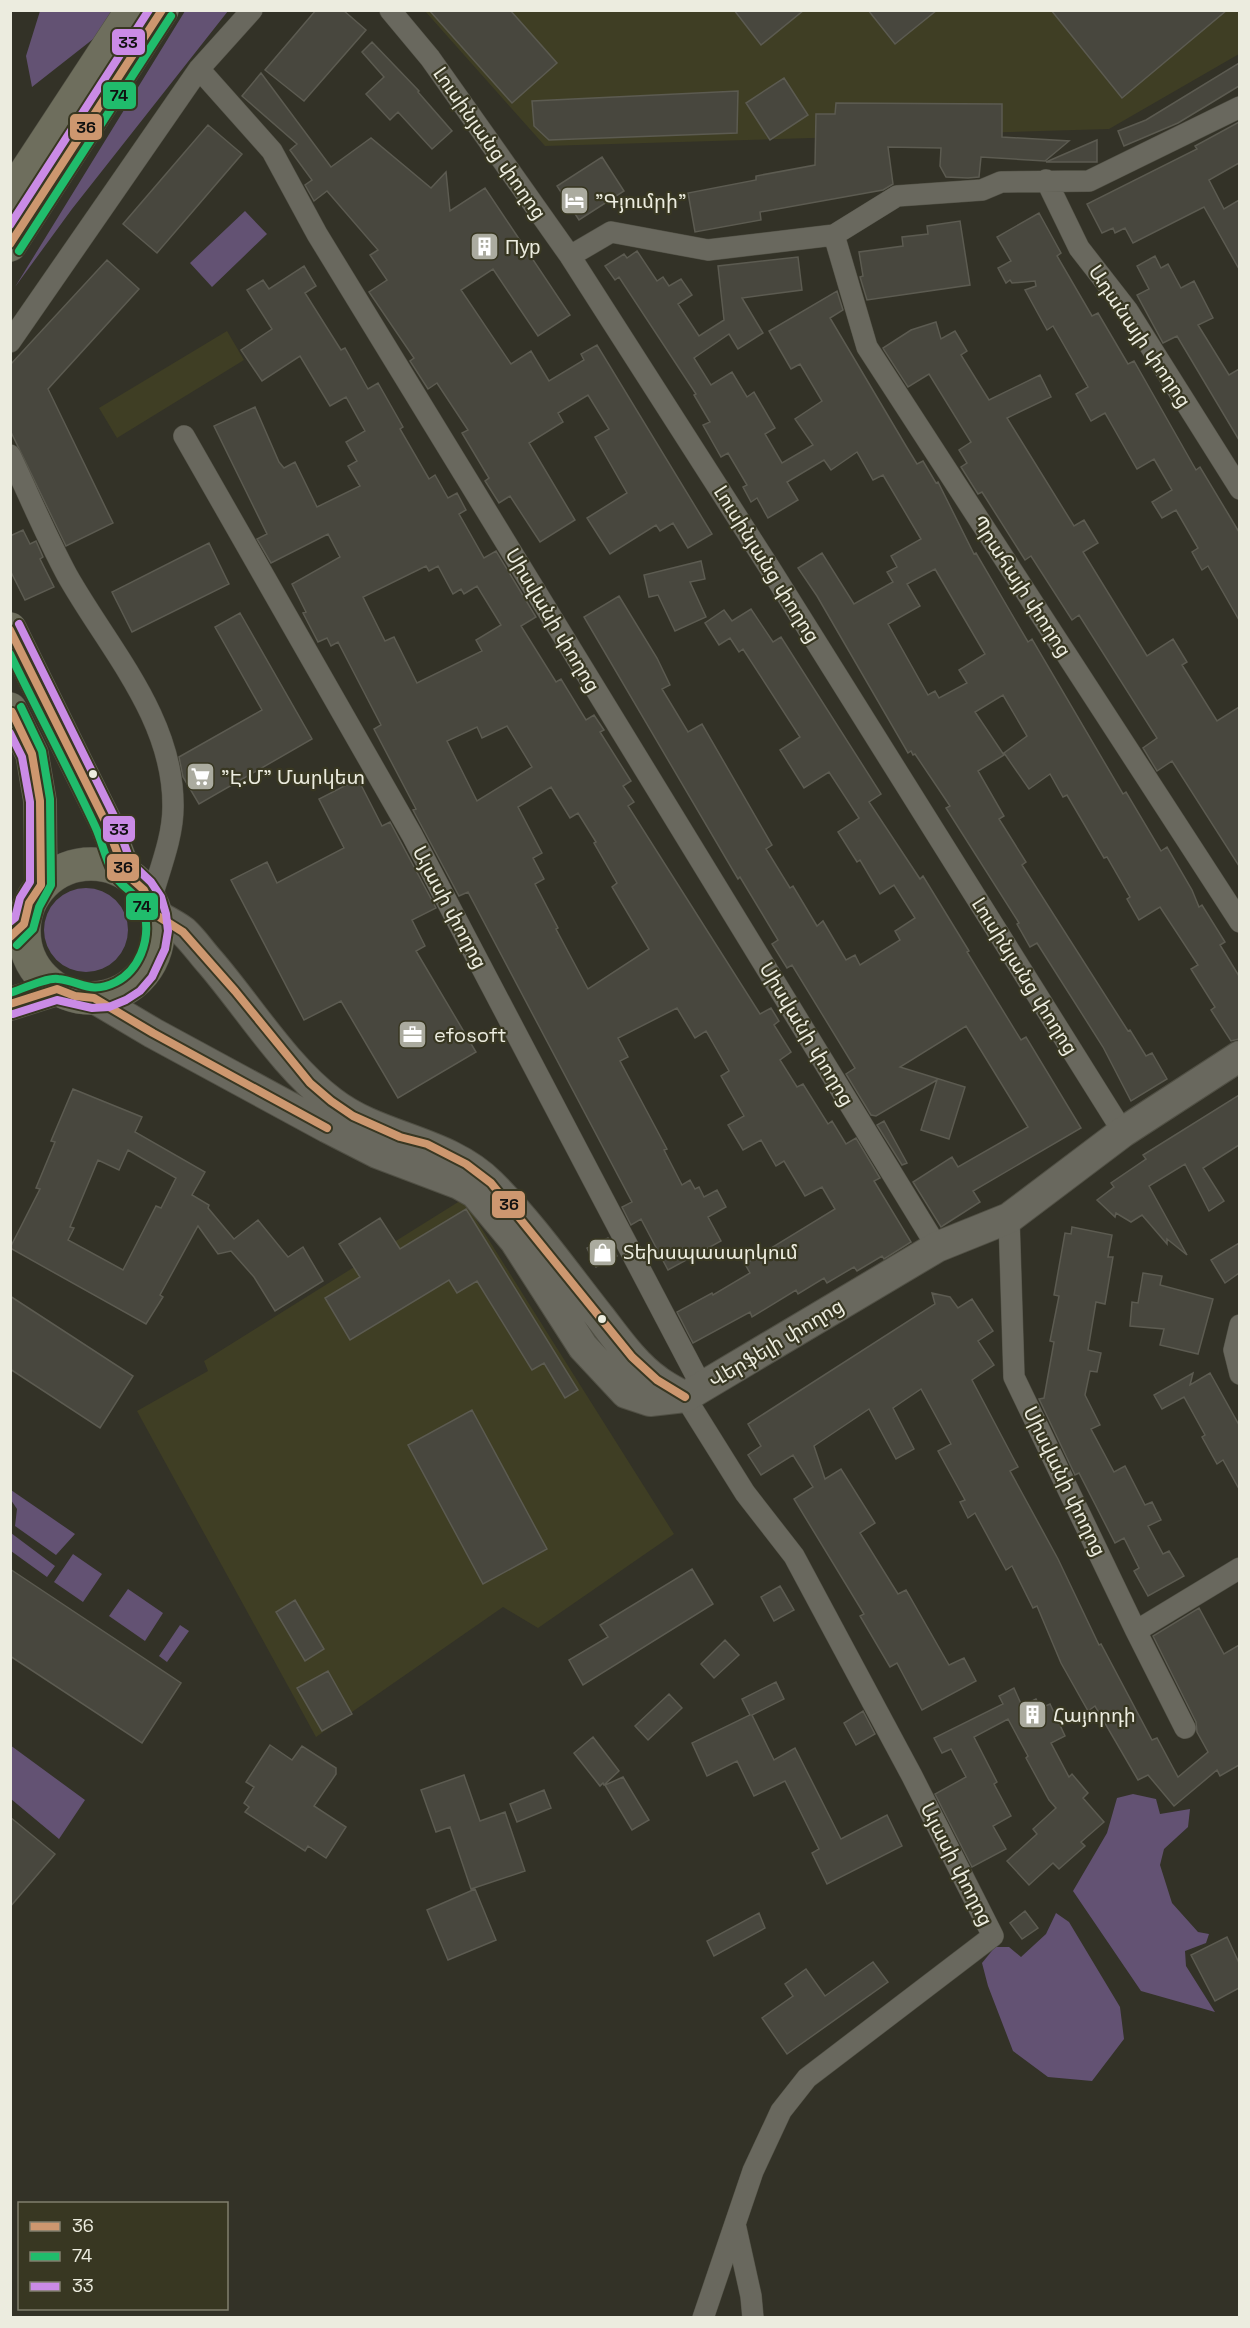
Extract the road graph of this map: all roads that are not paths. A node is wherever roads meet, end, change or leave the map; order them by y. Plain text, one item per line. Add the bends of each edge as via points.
1 (132, 10) edge
2 (162, 10) edge
3 (252, 10) edge
4 (390, 10) edge
5 (199, 69) junction
6 (1239, 107) edge
7 (1046, 180) junction
8 (10, 196) edge
9 (834, 235) junction
10 (10, 244) edge
11 (570, 256) junction
12 (10, 342) edge
13 (184, 436) dead end
14 (10, 455) edge
15 (1239, 489) edge
16 (10, 629) edge
17 (10, 709) edge
18 (125, 873) junction
19 (41, 885) junction
20 (153, 907) junction
21 (1239, 922) edge
22 (17, 931) edge
23 (57, 989) junction
24 (94, 998) junction
25 (10, 1004) edge
26 (1239, 1056) edge
27 (1123, 1132) junction
28 (1009, 1218) junction
29 (937, 1247) junction
30 (1239, 1325) edge
31 (1239, 1374) edge
32 (693, 1392) junction
33 (1239, 1568) edge
34 (1136, 1631) junction
35 (1185, 1728) dead end
36 (735, 2223) junction
37 (703, 2318) edge
38 (753, 2318) edge

1 - 8 main road
2 - 10 main road
3 - 5 street
4 - 11 street, Լուսինյանց փողոց via 430,58
5 - 12 street
5 - 29 street, Սիսվանի փողոց via 272,151 317,234
6 - 7 street via 1089,181
7 - 9 street via 1001,182 982,190 897,196
7 - 15 street, Ադանայի փողոց via 1079,248 1128,311
9 - 11 street via 708,250 610,232
9 - 21 street, Պրահայի փողոց via 867,347
11 - 27 street, Լուսինյանց փողոց
13 - 32 street, Այասի փողոց via 412,835
14 - 20 street via 67,574 128,670 159,732 173,808
16 - 18 main road via 106,823
17 - 19 main road via 32,754 40,801
18 - 19 main road via 90,863 56,873
18 - 20 main road via 135,880
19 - 22 main road
20 - 24 main road via 158,934 145,971 114,994
20 - 32 street, Վերֆելի փողոց via 183,932 310,1083 353,1116 400,1137 427,1144 466,1164 491,1183 632,1357 657,1380
22 - 23 main road via 31,962
23 - 24 main road
23 - 25 main road
24 - 32 street via 328,1128 474,1193 515,1241 583,1347 626,1394 650,1401
26 - 27 street, Վերֆելի փողոց
27 - 28 street, Վերֆելի փողոց
28 - 29 street, Վերֆելի փողոց
28 - 34 street, Սիսվանի փողոց via 1014,1377
29 - 32 street, Վերֆելի փողոց
30 - 31 street via 1234,1350
32 - 36 street, Այասի փողոց via 745,1493 794,1556 993,1936 807,2078 781,2111 753,2171
33 - 34 street
34 - 35 street, Սիսվանի փողոց
36 - 37 street, Այասի փողոց
36 - 38 street

